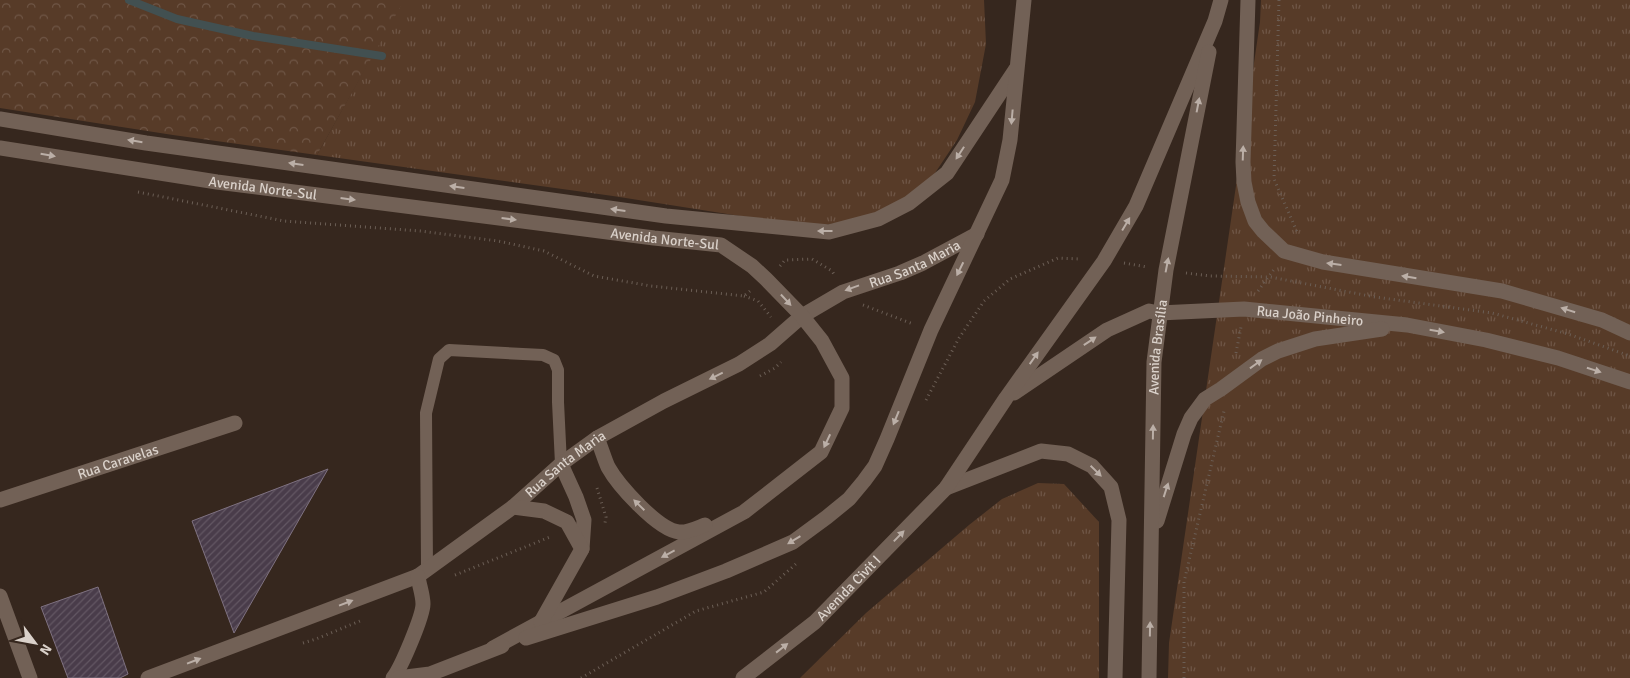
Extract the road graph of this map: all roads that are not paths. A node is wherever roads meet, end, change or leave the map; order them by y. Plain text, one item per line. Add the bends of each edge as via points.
1 (1024, 0) edge
2 (1221, 0) edge
3 (1248, 0) edge
4 (1215, 21) junction
5 (1016, 69) junction
6 (0, 119) edge
7 (0, 148) edge
8 (977, 234) junction
9 (1159, 313) junction
10 (802, 316) junction
11 (1407, 326) junction
12 (1630, 333) edge
13 (1630, 382) edge
14 (1006, 398) junction
15 (235, 423) dead end
16 (597, 438) junction
17 (561, 464) junction
18 (946, 488) junction
19 (0, 500) edge
20 (513, 507) junction
21 (744, 512) junction
22 (1152, 537) junction
23 (582, 549) junction
24 (422, 572) junction
25 (0, 596) edge
26 (540, 623) junction
27 (493, 648) junction
28 (30, 678) edge
29 (148, 678) edge
30 (393, 678) edge
31 (398, 678) edge
32 (743, 678) edge
33 (1115, 678) edge
34 (1149, 678) edge

1 - 5 main road
2 - 4 main road
12 -> 3 main road via 1602,320 1502,291 1323,262 1284,251 1255,221 1244,182
9 -> 4 main road, Avenida Brasília
14 -> 4 main road via 1104,260 1136,206
5 -> 6 main road, Avenida Norte-Sul via 947,173 909,204 878,219 829,232 666,216 146,143
5 -> 8 main road via 1010,140 1002,180
7 -> 10 main road, Avenida Norte-Sul via 217,182 721,245 766,278
8 -> 10 main road, Rua Santa Maria via 900,273 843,292
8 -> 27 main road via 931,330 875,466 849,499 828,517 792,542 726,571 657,597
9 - 11 main road, Rua João Pinheiro via 1244,309
14 -> 9 main road, Rua João Pinheiro via 1107,330 1148,311
22 -> 9 main road, Avenida Brasília via 1154,362
10 -> 16 main road, Rua Santa Maria via 765,348 739,364
10 -> 21 main road, Avenida Norte-Sul via 822,341 842,378 842,408 821,452
11 -> 13 main road, Rua João Pinheiro via 1486,340 1558,358
22 -> 11 main road via 1184,434 1205,399 1278,351 1314,338
14 - 18 main road
15 - 19 main road, Rua Caravelas
16 - 17 main road, Rua Santa Maria
21 -> 16 main road via 680,533 666,529 632,498 608,468
17 - 20 main road, Rua Santa Maria
17 - 23 main road via 584,520
17 - 24 lane via 558,370 554,360 543,355 449,350 439,359 426,413
32 -> 18 main road, Avenida Civit I via 815,622
18 -> 33 main road via 1040,451 1068,454 1092,466 1111,487 1118,520
20 - 23 main road via 544,511 567,522
20 - 24 main road, Rua Santa Maria
21 -> 26 main road, Avenida Norte-Sul
34 -> 22 main road, Avenida Brasília
23 - 26 main road
29 -> 24 main road, Rua Santa Maria
24 - 30 main road via 423,605 413,637
25 - 28 main road
26 - 27 main road, Avenida Norte-Sul
27 - 31 main road via 430,674

